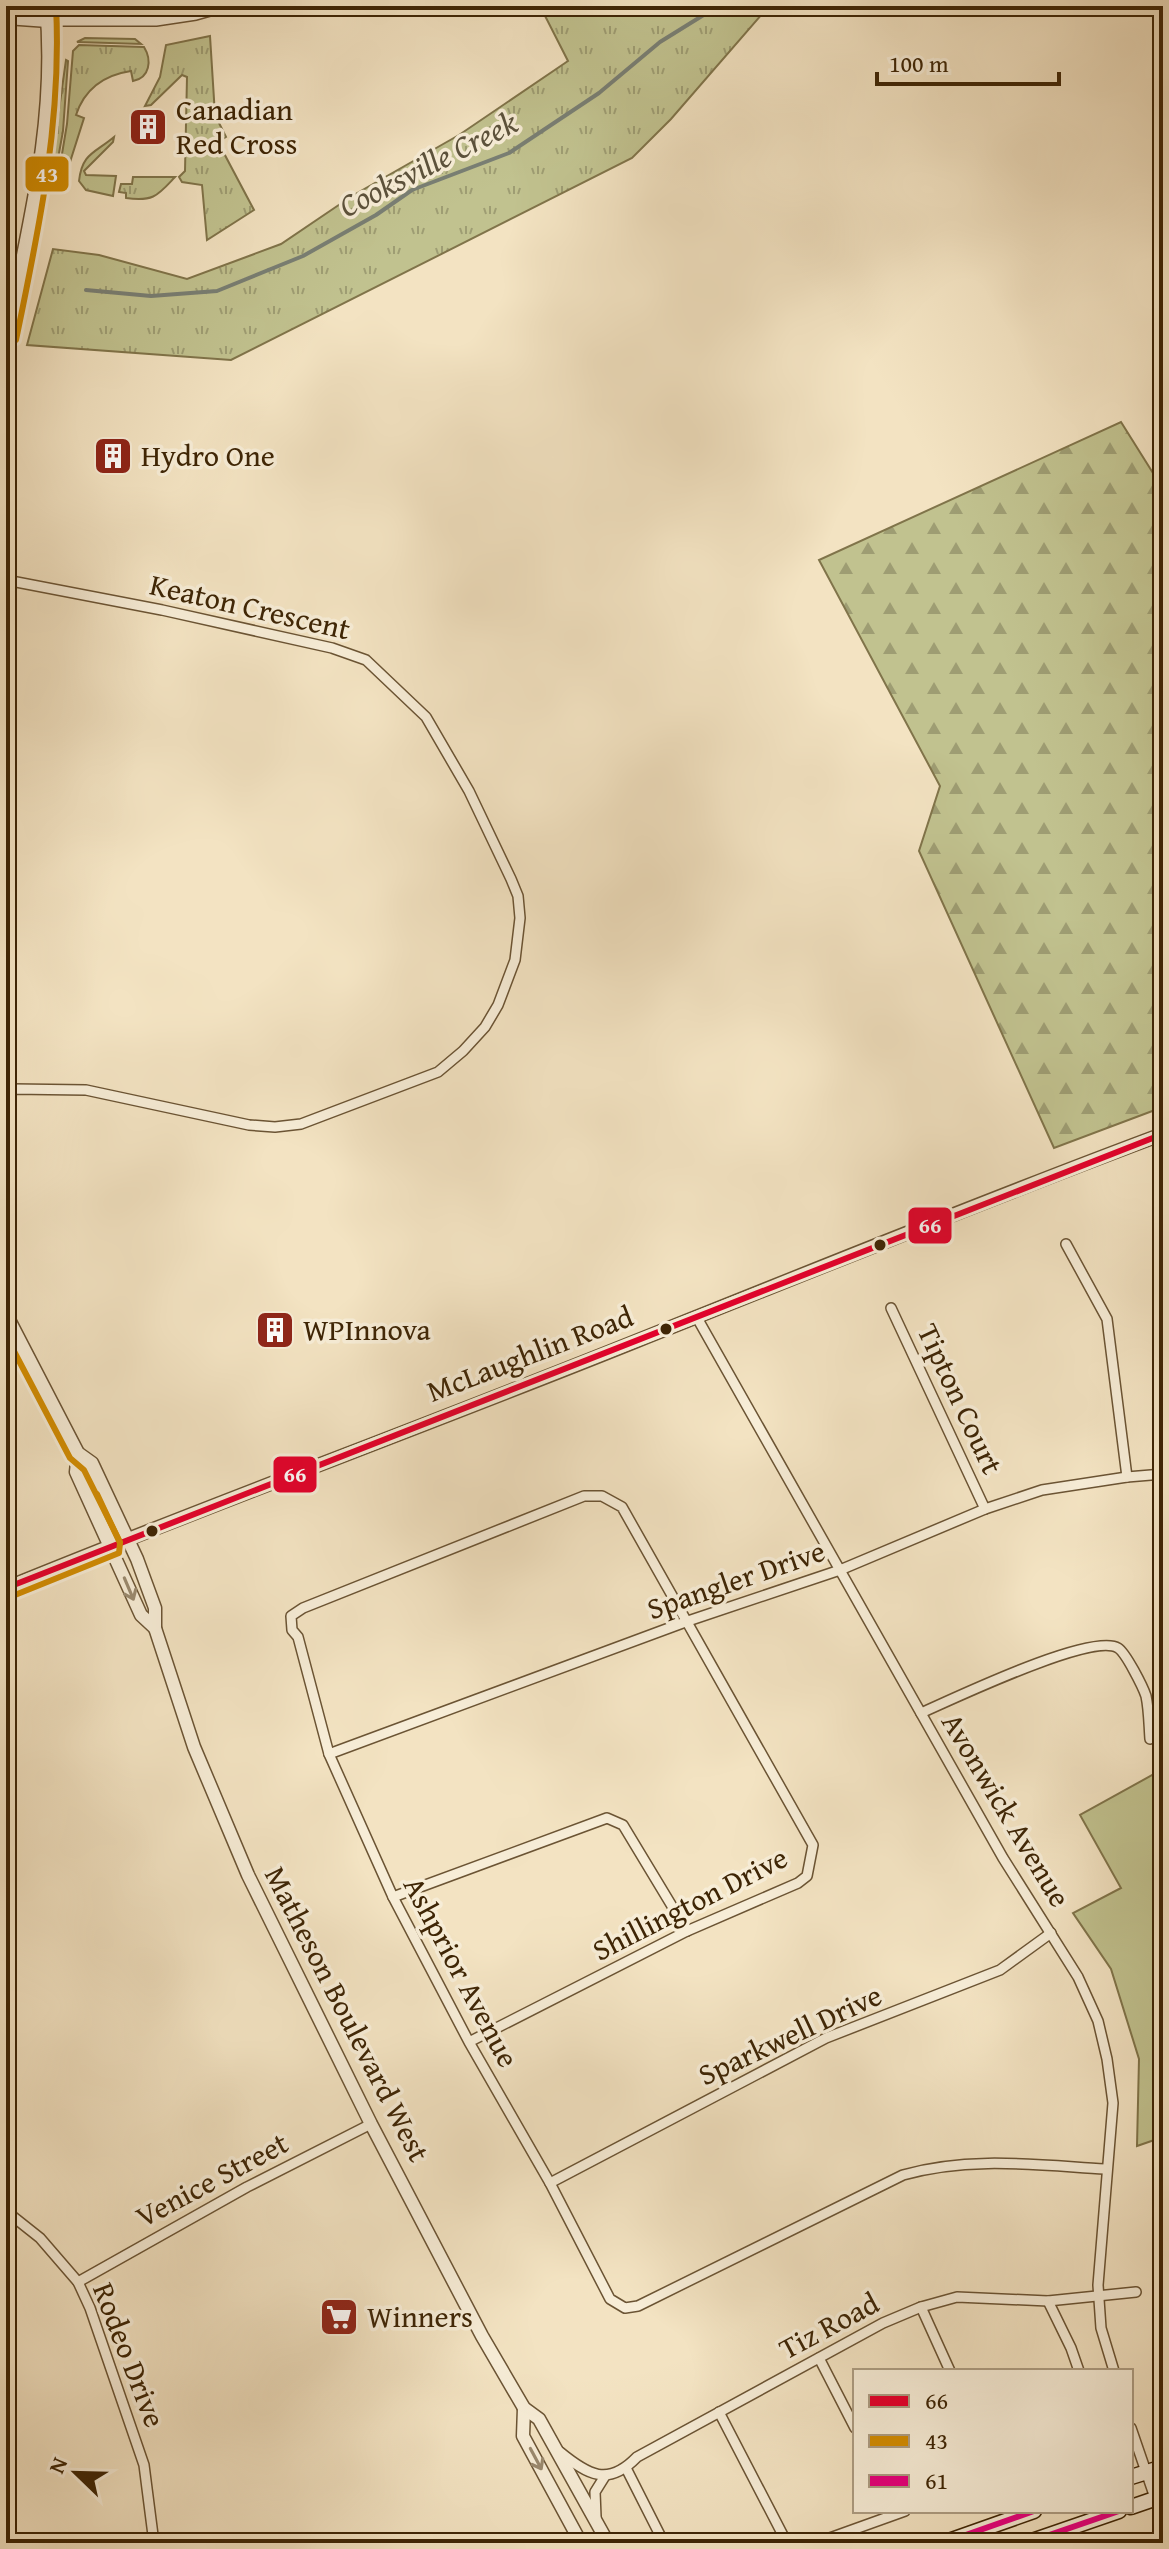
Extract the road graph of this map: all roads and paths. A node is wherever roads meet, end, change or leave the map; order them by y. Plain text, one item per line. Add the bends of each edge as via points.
1 (46, 6) edge
2 (228, 6) edge
3 (6, 18) edge
4 (48, 21) junction
5 (6, 338) edge
6 (6, 580) edge
7 (6, 1091) edge
8 (1163, 1134) edge
9 (1066, 1244) dead end
10 (891, 1308) dead end
11 (6, 1314) edge
12 (696, 1316) junction
13 (78, 1453) junction
14 (1163, 1474) edge
15 (1127, 1477) junction
16 (985, 1509) junction
17 (129, 1538) junction
18 (111, 1546) junction
19 (840, 1570) junction
20 (6, 1588) edge
21 (688, 1621) junction
22 (155, 1628) junction
23 (921, 1713) junction
24 (1150, 1739) dead end
25 (329, 1754) junction
26 (393, 1897) junction
27 (687, 1931) junction
28 (1051, 1933) junction
29 (469, 2042) junction
30 (371, 2124) junction
31 (1105, 2169) junction
32 (550, 2183) junction
33 (6, 2211) edge
34 (78, 2282) junction
35 (1136, 2292) dead end
36 (1099, 2296) junction
37 (1048, 2301) junction
38 (921, 2307) junction
39 (819, 2358) junction
40 (949, 2369) edge
41 (1078, 2369) edge
42 (1113, 2369) edge
43 (524, 2408) junction
44 (719, 2412) junction
45 (853, 2424) edge
46 (1133, 2441) edge
47 (553, 2446) junction
48 (1163, 2467) edge
49 (626, 2468) junction
50 (1138, 2474) edge
51 (605, 2476) junction
52 (1159, 2497) edge
53 (1133, 2506) edge
54 (898, 2513) edge
55 (1028, 2513) edge
56 (1113, 2513) edge
57 (596, 2521) junction
58 (1163, 2521) edge
59 (154, 2543) edge
60 (581, 2543) edge
61 (608, 2543) edge
62 (664, 2543) edge
63 (787, 2543) edge
64 (816, 2543) edge
65 (943, 2543) edge
66 (1026, 2543) edge

1 - 4 street
2 - 4 street via 174,20
3 - 4 street
4 - 5 street via 45,136
6 - 7 street, Keaton Crescent via 177,613 366,660 426,717 511,879 520,918 515,960 498,1005 463,1051 438,1072 301,1124 249,1125 86,1090
8 - 12 street, McLaughlin Road
9 - 15 street via 1107,1319
10 - 16 street, Tipton Court
11 - 13 street, Matheson Boulevard West
12 - 17 street, McLaughlin Road
12 - 19 street, Avonwick Avenue
13 - 17 street, Matheson Boulevard West via 92,1463
13 - 18 street, Matheson Boulevard West via 76,1472
14 - 15 street, Spangler Drive
15 - 16 street, Spangler Drive via 1042,1490
16 - 19 street, Spangler Drive
17 - 18 street, McLaughlin Road
17 - 22 street, Matheson Boulevard West via 155,1608
18 - 20 street, McLaughlin Road
18 -> 22 street, Matheson Boulevard West via 141,1615
19 - 21 street, Spangler Drive
19 - 23 street, Avonwick Avenue
21 - 25 street, Spangler Drive
21 - 25 street, Ashprior Avenue via 622,1507 602,1496 584,1496 291,1616
21 - 27 street, Shillington Drive via 813,1853 807,1876 798,1883
22 - 30 street, Matheson Boulevard West via 194,1747 248,1875
23 - 24 street via 1057,1656 1115,1646 1146,1695
23 - 28 street, Avonwick Avenue
25 - 26 street, Ashprior Avenue
26 - 27 street via 607,1818 623,1825
26 - 29 street, Ashprior Avenue
27 - 29 street, Shillington Drive
28 - 31 street, Avonwick Avenue via 1098,2021 1107,2059 1113,2103
28 - 32 street, Sparkwell Drive via 987,1976 826,2038
29 - 32 street, Ashprior Avenue
30 - 34 street, Venice Street
30 - 43 street, Matheson Boulevard West
31 - 32 street, Ashprior Avenue via 986,2162 932,2166 903,2175 625,2308 610,2299
31 - 36 street, Avonwick Avenue
33 - 34 street, Rodeo Drive via 40,2238
34 - 59 street, Rodeo Drive via 144,2465
35 - 36 street, Tiz Road
36 - 37 street, Tiz Road
36 - 42 street, Avonwick Avenue via 1101,2328
37 - 38 street, Tiz Road via 957,2297
37 - 41 street
38 - 39 street, Tiz Road
38 - 40 street
39 - 44 street, Tiz Road
39 - 45 street
43 - 47 street, Matheson Boulevard West via 539,2419
43 -> 60 street, Matheson Boulevard West via 523,2436
44 - 49 street, Tiz Road
44 - 63 street
46 - 50 street
47 - 51 street via 582,2470
47 - 57 street, Matheson Boulevard West
48 - 50 main road
49 - 51 street, Tiz Road
49 - 62 street
50 - 52 street
51 - 57 street via 595,2492
52 - 53 main road
52 - 58 street
54 - 64 street
55 - 65 main road
56 - 66 main road
57 - 61 street, Matheson Boulevard West

